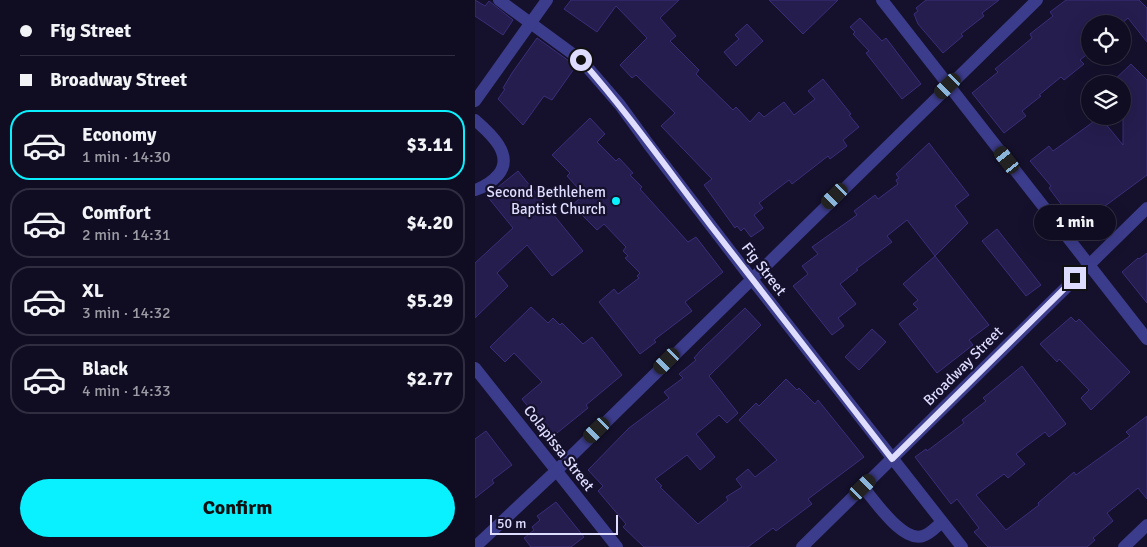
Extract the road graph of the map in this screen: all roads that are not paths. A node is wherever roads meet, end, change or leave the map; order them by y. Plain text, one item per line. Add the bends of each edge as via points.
1 (499, 0) edge
2 (547, 0) edge
3 (881, 0) edge
4 (1037, 0) edge
5 (531, 22) junction
6 (948, 86) junction
7 (475, 101) edge
8 (475, 120) edge
9 (475, 190) edge
10 (1147, 208) edge
11 (1089, 264) junction
12 (751, 278) junction
13 (1147, 339) edge
14 (475, 368) edge
15 (892, 459) junction
16 (556, 471) junction
17 (863, 487) junction
18 (942, 522) junction
19 (1147, 525) edge
20 (475, 547) edge
21 (617, 547) edge
22 (801, 547) edge
23 (962, 547) edge
24 (1124, 547) edge

1 - 5 street, Fig Street
2 - 5 street
3 - 6 street
4 - 6 street
5 - 7 street
5 - 12 street, Fig Street via 581,60 621,105
6 - 11 street
6 - 12 street
8 - 9 street via 501,147 505,161 494,179
10 - 11 street, Broadway Street
11 - 13 street
11 - 15 street, Broadway Street
12 - 15 street, Fig Street
12 - 16 street
14 - 16 street, Colapissa Street
15 - 17 street, Broadway Street
15 - 18 street, Fig Street
16 - 20 street
16 - 21 street, Colapissa Street
17 - 18 street via 899,529 915,537 924,536
17 - 22 street, Broadway Street
18 - 23 street, Fig Street
19 - 24 street

